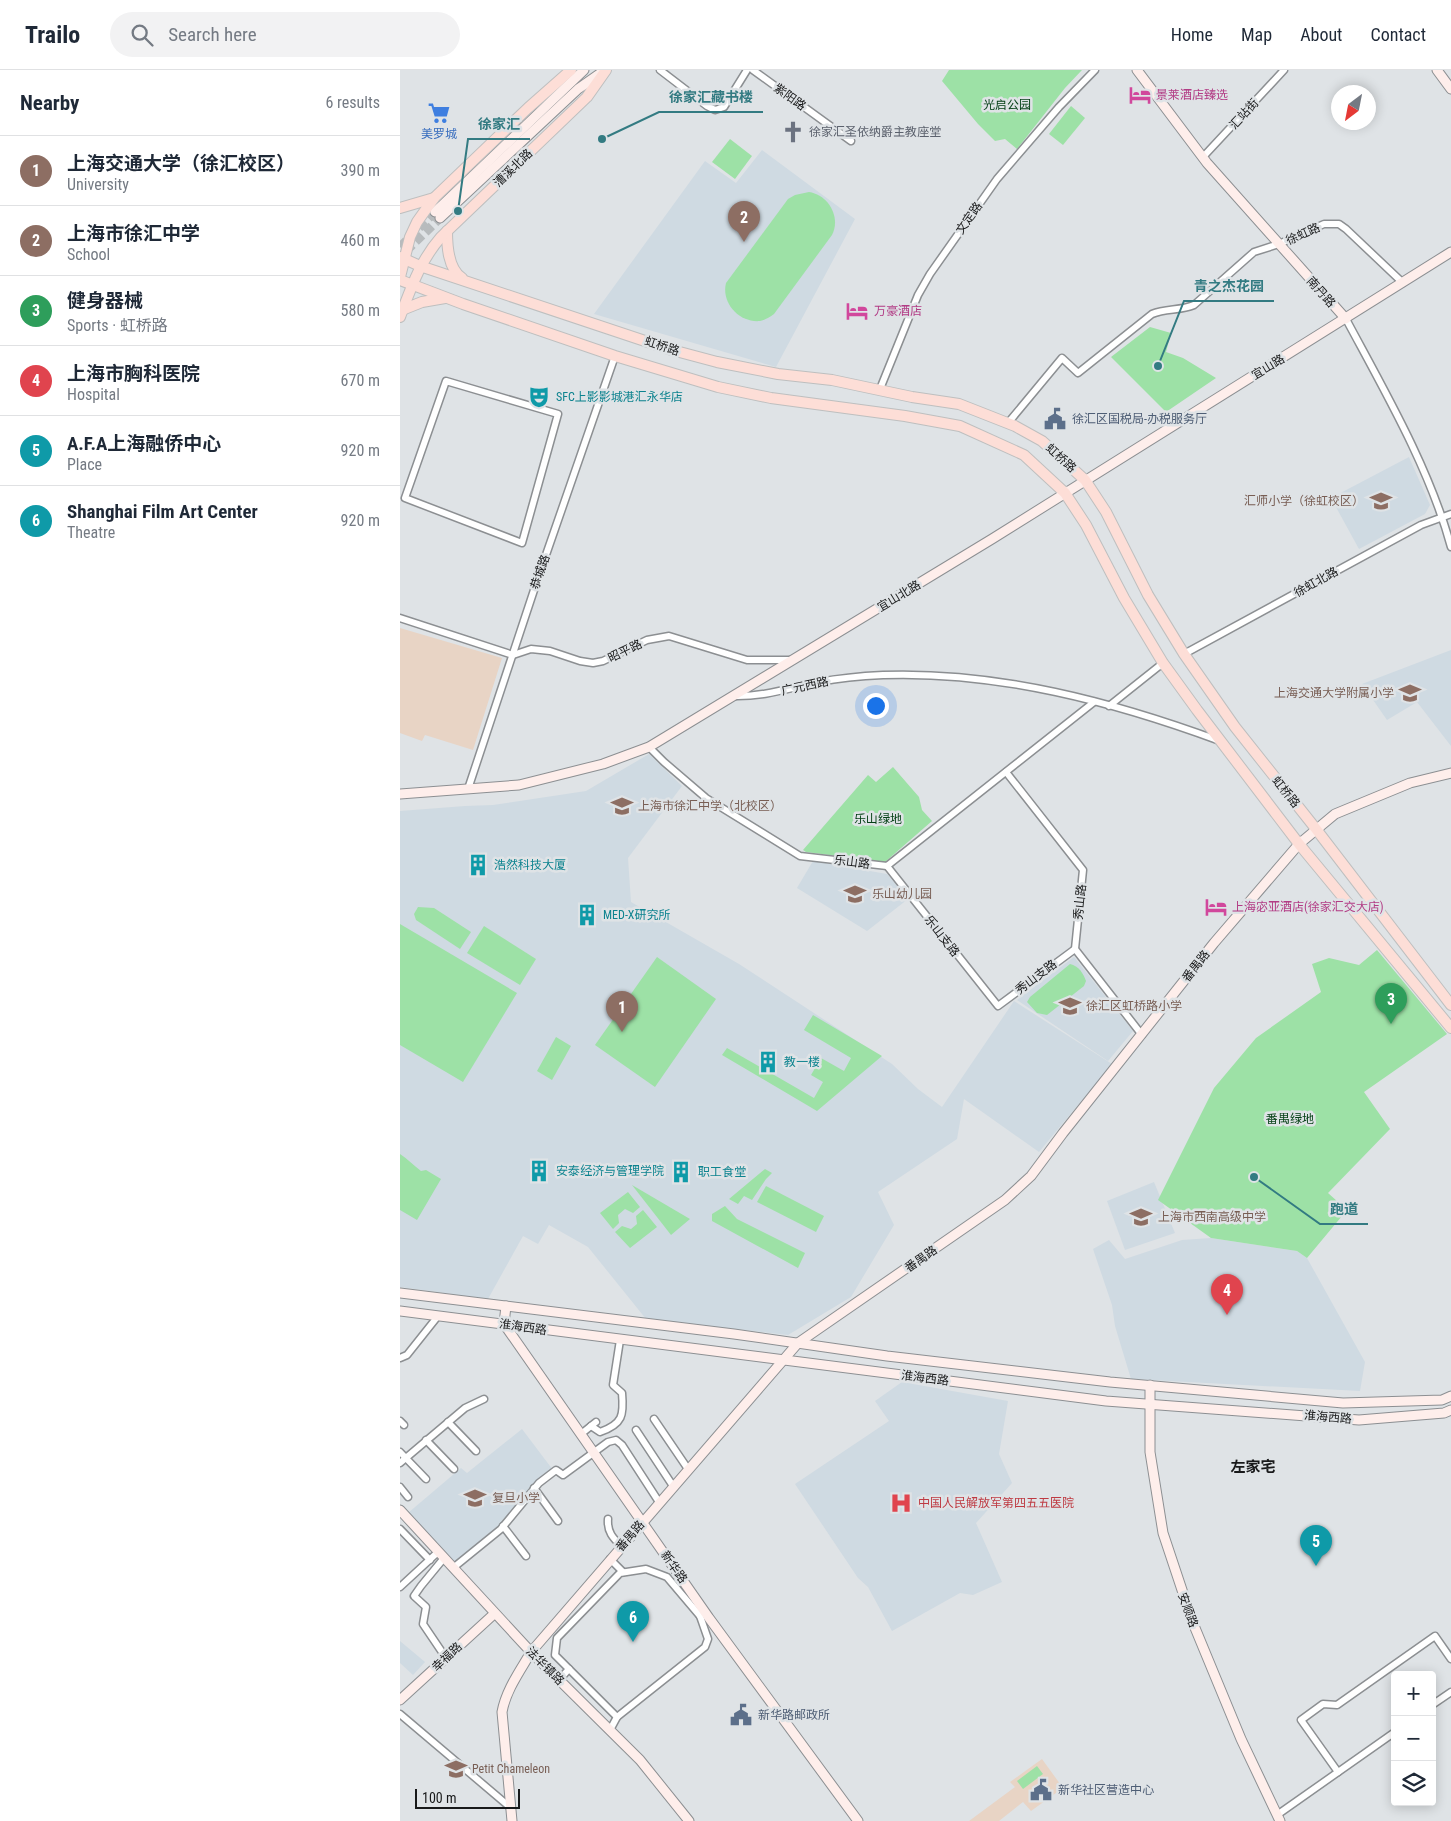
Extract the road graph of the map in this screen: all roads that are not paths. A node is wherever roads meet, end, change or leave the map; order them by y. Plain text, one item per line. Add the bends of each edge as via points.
1 (571, 70) edge
2 (584, 70) edge
3 (605, 70) edge
4 (660, 70) edge
5 (747, 70) edge
6 (753, 70) edge
7 (1095, 70) edge
8 (1137, 70) edge
9 (1284, 70) edge
10 (1437, 70) edge
11 (1451, 89) edge
12 (852, 141) dead end
13 (1203, 157) junction
14 (434, 198) junction
15 (400, 208) edge
16 (447, 231) junction
17 (1279, 244) junction
18 (1451, 252) edge
19 (402, 258) edge
20 (420, 266) junction
21 (400, 278) edge
22 (468, 281) junction
23 (1403, 283) junction
24 (411, 285) junction
25 (446, 297) junction
26 (401, 313) edge
27 (1346, 319) junction
28 (615, 356) junction
29 (880, 389) junction
30 (1008, 423) junction
31 (1085, 480) junction
32 (1065, 493) junction
33 (1451, 514) edge
34 (1443, 516) junction
35 (522, 543) joint
36 (1451, 547) edge
37 (400, 618) edge
38 (1184, 654) junction
39 (513, 655) junction
40 (794, 660) junction
41 (1163, 663) junction
42 (732, 696) junction
43 (1094, 702) junction
44 (1109, 706) junction
45 (1221, 742) junction
46 (649, 747) junction
47 (1006, 772) junction
48 (1451, 773) edge
49 (468, 789) junction
50 (400, 794) edge
51 (1316, 829) junction
52 (1299, 844) junction
53 (887, 866) junction
54 (1075, 949) junction
55 (1451, 1005) edge
56 (998, 1006) joint
57 (1451, 1028) edge
58 (1142, 1035) junction
59 (400, 1293) edge
60 (506, 1306) junction
61 (400, 1311) edge
62 (438, 1316) junction
63 (504, 1324) junction
64 (620, 1340) junction
65 (798, 1343) junction
66 (400, 1358) edge
67 (782, 1361) junction
68 (1150, 1385) junction
69 (1451, 1396) edge
70 (484, 1399) dead end
71 (1149, 1404) junction
72 (1451, 1410) edge
73 (654, 1419) dead end
74 (448, 1422) junction
75 (636, 1430) dead end
76 (580, 1434) junction
77 (426, 1440) junction
78 (400, 1452) edge
79 (476, 1452) dead end
80 (594, 1453) junction
81 (403, 1460) edge
82 (454, 1469) dead end
83 (688, 1469) junction
84 (426, 1480) dead end
85 (673, 1486) junction
86 (400, 1487) edge
87 (534, 1488) junction
88 (408, 1497) dead end
89 (660, 1502) junction
90 (400, 1510) edge
91 (608, 1520) dead end
92 (558, 1521) dead end
93 (642, 1522) junction
94 (413, 1525) junction
95 (503, 1526) junction
96 (402, 1531) edge
97 (621, 1546) junction
98 (441, 1555) junction
99 (526, 1556) dead end
100 (610, 1558) junction
101 (430, 1560) junction
102 (453, 1568) junction
103 (623, 1572) junction
104 (400, 1587) edge
105 (581, 1593) junction
106 (590, 1602) junction
107 (702, 1613) junction
108 (494, 1614) junction
109 (556, 1622) junction
110 (564, 1630) junction
111 (531, 1652) junction
112 (446, 1658) junction
113 (1451, 1659) edge
114 (569, 1669) junction
115 (558, 1680) junction
116 (1451, 1692) edge
117 (400, 1700) edge
118 (1436, 1702) edge
119 (400, 1714) edge
120 (617, 1717) junction
121 (610, 1730) junction
122 (1391, 1735) edge
123 (1338, 1772) junction
124 (511, 1808) junction
125 (1278, 1818) edge
126 (512, 1821) edge
127 (689, 1821) edge
128 (858, 1821) edge

1 - 14 main road
2 - 3 street via 437,215 578,89
3 - 16 main road, 漕溪北路 via 588,97
4 - 5 street via 715,110 724,107
6 - 12 street, 紫阳路
7 - 29 street, 文定路 via 997,179 930,274 918,295
8 - 13 street, 南丹路
9 - 13 street, 汇站街
10 - 11 street
13 - 17 street, 南丹路
14 - 15 main road
14 - 19 main road via 417,222
16 - 20 main road, 漕溪北路
16 - 22 main road via 450,260 459,277
17 - 23 street, 徐虹路 via 1324,224 1339,224
17 - 27 street, 南丹路
17 - 30 street, 徐虹路 via 1248,256 1188,308 1152,314 1078,373 1062,358
18 - 23 street, 宜山路
19 - 20 main road, 虹桥路
19 - 21 main road
20 - 22 main road, 虹桥路
20 - 24 main road, 漕溪北路
21 - 24 main road, 虹桥路
22 - 29 main road, 虹桥路 via 672,350 717,362
23 - 27 street, 宜山路
24 - 25 main road, 虹桥路
24 - 26 main road, 漕溪北路
25 - 26 main road via 422,302
25 - 28 main road, 虹桥路
27 - 31 street, 宜山路
27 - 34 street, 南丹路
28 - 32 main road, 虹桥路 via 718,387 771,398 960,426 1024,455
28 - 39 street, 恭城路
29 - 30 main road, 虹桥路 via 959,404
30 - 31 main road, 虹桥路 via 1042,441
31 - 32 street, 宜山路
31 - 38 main road, 虹桥路
32 - 40 street, 宜山北路
32 - 41 main road, 虹桥路
33 - 34 street, 徐虹北路
34 - 36 street, 南丹路
34 - 38 street, 徐虹北路
35 - 35 street via 558,414 446,381 405,498
37 - 39 street
38 - 51 main road, 虹桥路 via 1235,727
39 - 40 street, 昭平路 via 531,649 593,663 647,640 669,636 748,660
39 - 49 street, 恭城路
40 - 42 street, 宜山北路
41 - 44 street
41 - 45 main road, 虹桥路
42 - 43 street, 广元西路 via 754,697 851,677 918,675 1004,682
42 - 46 street
43 - 44 street, 广元西路
43 - 47 street, 乐山路
44 - 45 street, 广元西路 via 1175,724
45 - 52 main road, 虹桥路
46 - 49 street via 603,764 529,783
46 - 53 street, 乐山路 via 706,798 800,856
47 - 53 street, 乐山路
47 - 54 street, 秀山路 via 1083,870
48 - 51 street, 番禺路 via 1410,783 1335,814
49 - 50 street
51 - 52 street, 番禺路
51 - 55 main road, 虹桥路
52 - 57 main road, 虹桥路
52 - 58 street, 番禺路 via 1214,943
53 - 56 street, 乐山支路
54 - 56 street, 秀山支路
54 - 58 street
58 - 65 street, 番禺路 via 1031,1176 1005,1200
59 - 60 street, 淮海西路
60 - 63 street
60 - 65 street, 淮海西路
61 - 62 street, 淮海西路
62 - 63 street, 淮海西路
62 - 66 street via 407,1355
63 - 64 street, 淮海西路
63 - 76 street, 新华路
64 - 67 street, 淮海西路
64 - 76 street via 613,1384 622,1393 624,1412 614,1427 600,1432 594,1424
65 - 67 street, 番禺路
65 - 68 street, 淮海西路
67 - 71 street, 淮海西路
67 - 83 street, 番禺路
68 - 69 street, 淮海西路 via 1343,1403 1442,1400
68 - 71 street, 安顺路
70 - 74 street via 465,1408
71 - 72 street, 淮海西路 via 1359,1420
71 - 125 street, 安顺路 via 1150,1452 1156,1494 1172,1565 1241,1739
73 - 83 street
74 - 77 street
74 - 79 street
75 - 85 street
76 - 80 street, 新华路
77 - 81 street
77 - 82 street
78 - 81 street
80 - 87 street via 563,1474 556,1470
80 - 89 street via 616,1440
80 - 93 street, 新华路
81 - 84 street
83 - 85 street, 番禺路
85 - 89 street, 番禺路
86 - 88 street
87 - 92 street
87 - 95 street
89 - 93 street, 番禺路
90 - 94 street, 法华镇路
91 - 97 street via 612,1538
93 - 97 street, 番禺路
93 - 107 street, 新华路
94 - 96 street
94 - 98 street, 法华镇路
95 - 99 street
95 - 102 street
96 - 101 street
97 - 100 street, 番禺路
98 - 101 street
98 - 102 street, 法华镇路
98 - 112 street via 414,1596 426,1607 423,1624
100 - 103 street
100 - 105 street, 番禺路
101 - 104 street
102 - 108 street, 法华镇路
103 - 106 street
103 - 107 street via 646,1569 667,1576
105 - 106 street
105 - 109 street, 番禺路
106 - 110 street
107 - 120 street via 708,1639 705,1647
107 - 128 street, 新华路
108 - 111 street, 法华镇路
108 - 112 street, 幸福路
109 - 110 street
109 - 111 street, 番禺路
110 - 114 street via 557,1638 555,1655
111 - 115 street, 法华镇路
111 - 124 street, 番禺路 via 504,1702 502,1712
112 - 117 street, 幸福路
113 - 123 street via 1436,1636 1337,1705 1323,1704 1301,1720
114 - 115 street
114 - 120 street
115 - 121 street, 法华镇路
116 - 118 street
119 - 124 street
120 - 121 street
121 - 127 street, 法华镇路 via 640,1760
122 - 123 street
123 - 125 street
124 - 126 street, 番禺路

